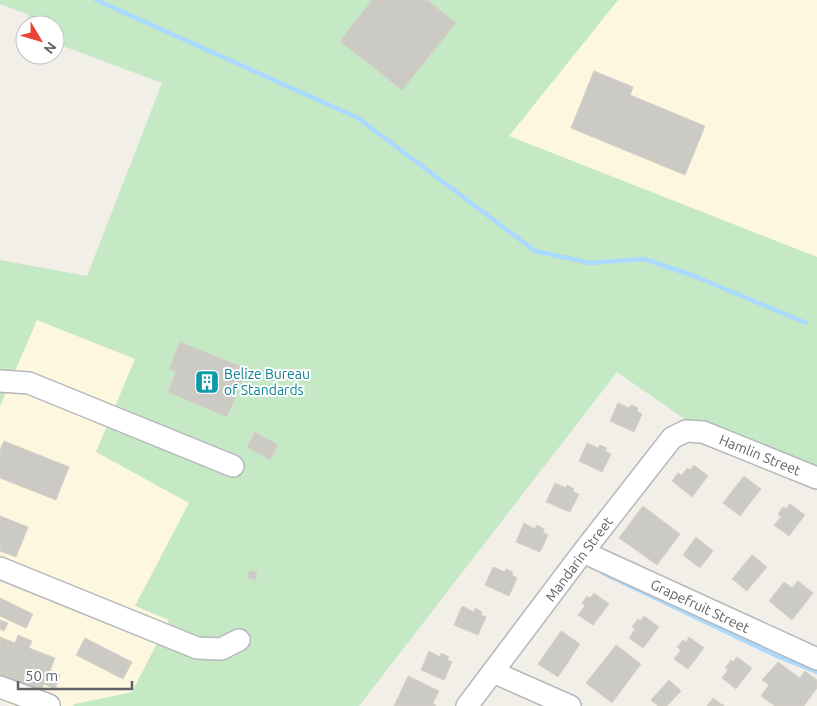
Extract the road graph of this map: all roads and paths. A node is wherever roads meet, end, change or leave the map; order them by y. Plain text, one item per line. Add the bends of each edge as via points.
1 (1, 383) edge
2 (703, 432) joint
3 (233, 466) dead end
4 (817, 478) edge
5 (583, 552) junction
6 (0, 568) edge
7 (239, 640) dead end
8 (817, 659) edge
9 (493, 672) junction
10 (0, 686) edge
11 (49, 705) edge
12 (468, 706) edge
13 (570, 706) edge

1 - 3 street via 29,383
2 - 4 street, Hamlin Street
2 - 5 street, Mandarin Street via 686,431 672,438
5 - 8 street, Grapefruit Street
5 - 9 street, Mandarin Street
6 - 7 street via 197,648 221,649
9 - 12 street, Mandarin Street
9 - 13 street
10 - 11 street

